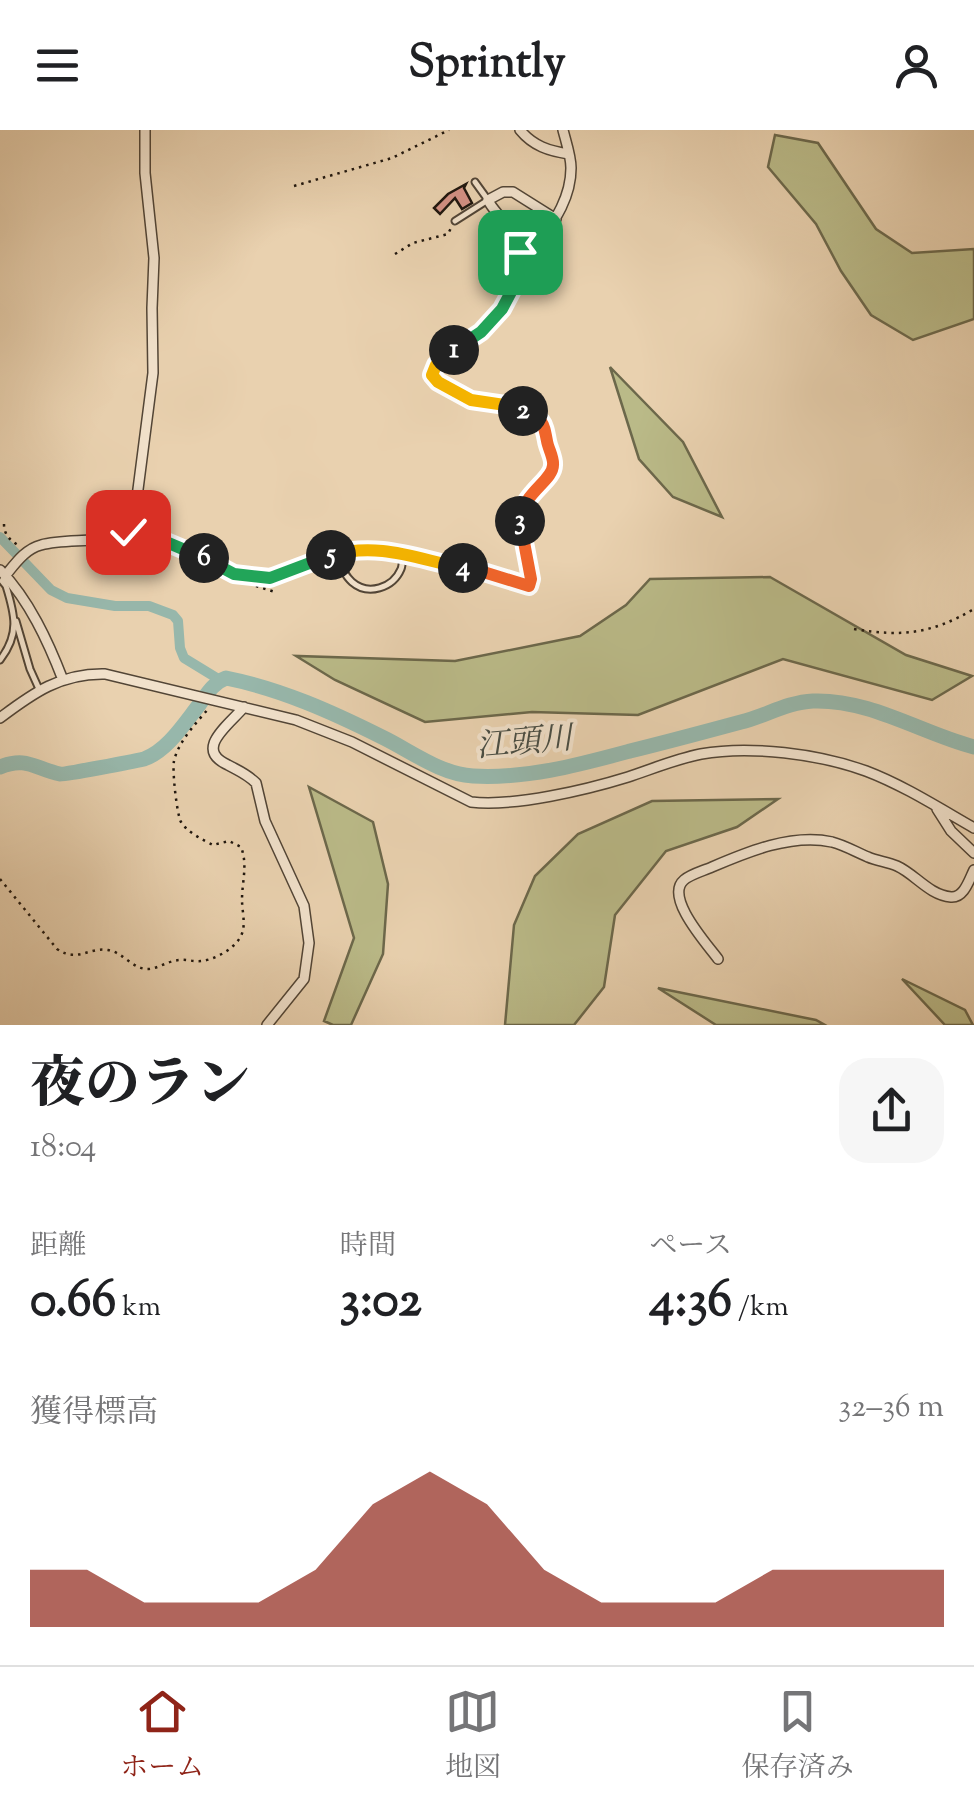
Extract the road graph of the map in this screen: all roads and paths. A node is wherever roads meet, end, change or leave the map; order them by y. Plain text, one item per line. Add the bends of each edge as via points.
1 (145, 130) edge
2 (449, 130) edge
3 (520, 130) edge
4 (564, 130) edge
5 (569, 154) junction
6 (475, 182) dead end
7 (294, 186) dead end
8 (488, 200) junction
9 (556, 219) junction
10 (455, 221) joint
11 (395, 254) dead end
12 (530, 256) junction
13 (4, 524) dead end
14 (133, 528) junction
15 (403, 552) junction
16 (336, 554) junction
17 (24, 555) junction
18 (2, 573) edge
19 (974, 610) edge
20 (16, 620) junction
21 (854, 629) dead end
22 (0, 660) edge
23 (62, 680) junction
24 (39, 689) junction
25 (215, 700) junction
26 (244, 707) junction
27 (0, 718) edge
28 (936, 806) junction
29 (974, 828) edge
30 (974, 853) edge
31 (974, 870) edge
32 (0, 879) edge
33 (718, 959) dead end
34 (268, 1025) edge

1 - 14 street via 153,373
2 - 7 path via 392,158
3 - 5 street via 546,150
4 - 5 street
5 - 9 street via 570,182
6 - 8 lane
8 - 9 street via 513,192
8 - 10 lane
8 - 12 street via 520,252
9 - 12 street
10 - 11 path via 448,234
12 - 15 street via 502,309 432,375 471,400 512,406 545,424 554,466 524,502 520,520 531,582 525,586
13 - 17 path
14 - 16 street via 234,574 270,578
14 - 17 street via 120,536 40,545
15 - 16 street
15 - 16 lane via 387,586 370,590 355,585
17 - 18 street
18 - 20 lane
18 - 23 street via 44,634
19 - 21 path via 924,632
20 - 22 lane
20 - 24 lane
23 - 24 street
23 - 25 street via 105,674
24 - 27 street
25 - 26 street
25 - 32 path via 174,759 175,798 183,826 213,845 241,846 246,858 243,933 234,946 202,961 148,969 114,950 66,955
26 - 28 street via 352,742 471,802 560,794 735,750 845,764
26 - 34 street via 212,751 256,783 308,925 304,979
28 - 29 street
28 - 30 street
31 - 33 street via 963,892 952,897 897,866 832,842 745,853 678,887 680,904

